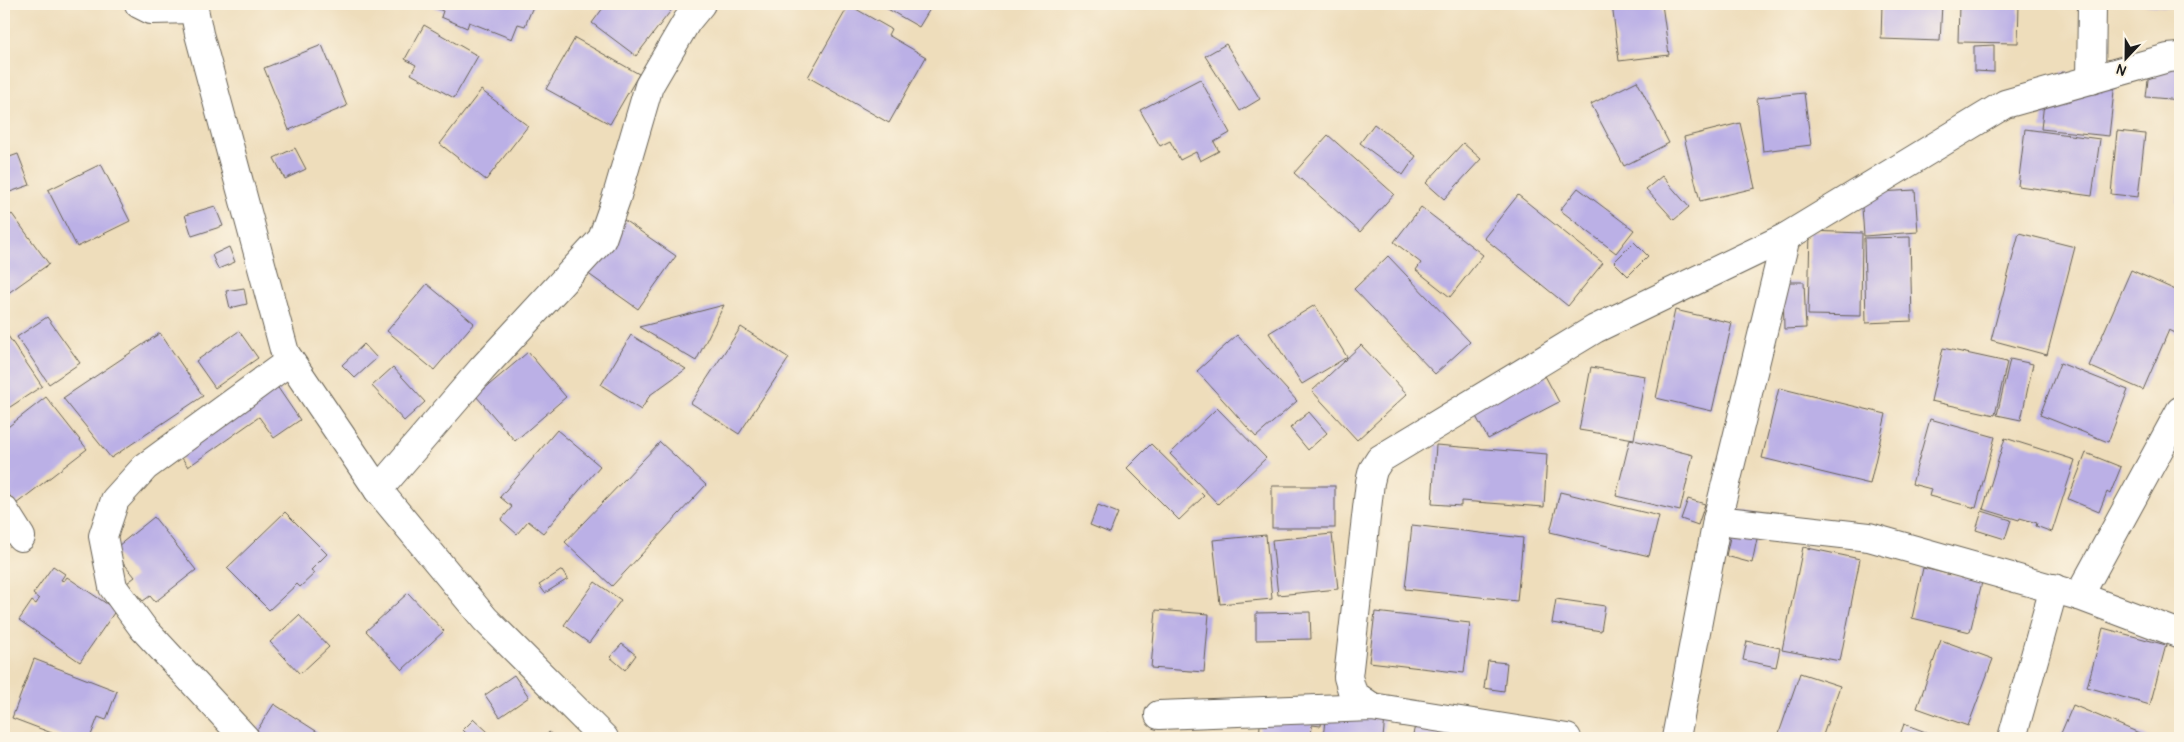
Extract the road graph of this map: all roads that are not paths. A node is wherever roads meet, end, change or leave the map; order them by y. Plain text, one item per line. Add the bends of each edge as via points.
1 (139, 4) edge
2 (701, 4) edge
3 (2092, 4) edge
4 (194, 6) edge
5 (2180, 57) edge
6 (2091, 80) junction
7 (1786, 238) junction
8 (290, 360) junction
9 (2180, 411) edge
10 (378, 490) junction
11 (4, 510) edge
12 (1717, 520) junction
13 (21, 537) dead end
14 (2054, 588) junction
15 (2080, 596) junction
16 (2180, 634) edge
17 (1372, 707) junction
18 (1159, 715) dead end
19 (245, 738) edge
20 (604, 738) edge
21 (1567, 738) edge
22 (1676, 738) edge
23 (2012, 738) edge

1 - 4 street via 152,10
2 - 10 street via 687,21 649,86 602,239 482,369
3 - 6 street
4 - 8 street via 285,353
5 - 6 street
6 - 7 street via 2005,104
7 - 12 street
7 - 17 street via 1594,330 1380,459 1370,482 1348,677 1353,694
8 - 10 street
8 - 19 street via 146,467 115,500 103,536 118,594 143,628
9 - 15 street
10 - 20 street via 486,619
11 - 13 street
12 - 14 street via 1869,537
12 - 22 street
14 - 15 street
14 - 23 street
15 - 16 street
17 - 18 street
17 - 21 street

